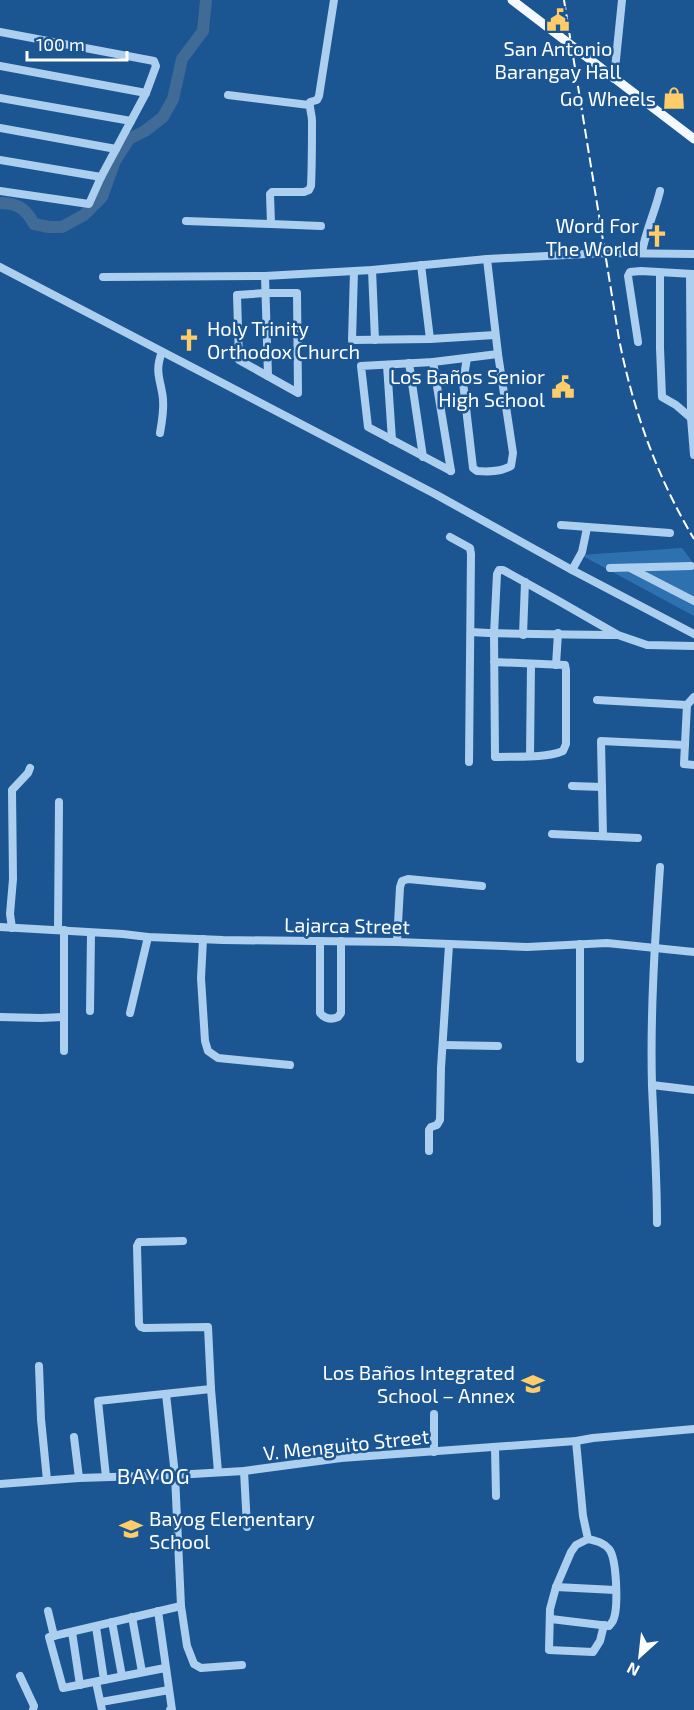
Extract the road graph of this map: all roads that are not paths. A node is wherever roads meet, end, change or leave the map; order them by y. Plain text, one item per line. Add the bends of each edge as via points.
1 (334, 0) edge
2 (512, 0) edge
3 (622, 0) edge
4 (0, 32) edge
5 (0, 66) edge
6 (614, 79) junction
7 (146, 93) junction
8 (228, 95) dead end
9 (0, 98) edge
10 (309, 105) junction
11 (131, 121) junction
12 (0, 128) edge
13 (694, 139) edge
14 (116, 148) junction
15 (0, 160) edge
16 (101, 177) junction
17 (0, 191) edge
18 (660, 191) dead end
19 (186, 221) dead end
20 (272, 224) junction
21 (321, 226) dead end
22 (642, 253) junction
23 (694, 254) edge
24 (487, 259) junction
25 (421, 265) junction
26 (0, 267) edge
27 (372, 270) junction
28 (354, 271) junction
29 (660, 273) junction
30 (692, 274) edge
31 (264, 276) junction
32 (103, 278) dead end
33 (265, 293) junction
34 (495, 335) junction
35 (430, 339) junction
36 (375, 340) junction
37 (638, 342) dead end
38 (162, 352) junction
39 (498, 354) junction
40 (467, 358) junction
41 (433, 362) junction
42 (409, 363) junction
43 (387, 365) junction
44 (268, 376) junction
45 (691, 418) junction
46 (160, 433) dead end
47 (392, 440) junction
48 (694, 455) edge
49 (423, 457) junction
50 (561, 525) dead end
51 (587, 528) junction
52 (670, 533) dead end
53 (450, 537) dead end
54 (691, 566) dead end
55 (629, 567) junction
56 (610, 568) dead end
57 (572, 570) junction
58 (525, 582) junction
59 (694, 601) edge
60 (471, 632) junction
61 (558, 633) junction
62 (494, 634) junction
63 (694, 634) edge
64 (524, 635) junction
65 (618, 635) junction
66 (694, 646) edge
67 (494, 662) junction
68 (531, 664) junction
69 (556, 665) junction
70 (694, 697) edge
71 (597, 700) dead end
72 (687, 705) junction
73 (685, 745) junction
74 (531, 756) junction
75 (470, 762) dead end
76 (694, 765) edge
77 (30, 768) dead end
78 (572, 786) dead end
79 (602, 787) junction
80 (59, 802) dead end
81 (552, 834) dead end
82 (603, 836) junction
83 (638, 838) dead end
84 (660, 867) dead end
85 (482, 886) dead end
86 (0, 927) edge
87 (12, 928) junction
88 (61, 930) junction
89 (91, 933) junction
90 (148, 937) junction
91 (203, 939) junction
92 (320, 941) junction
93 (342, 941) junction
94 (397, 942) junction
95 (580, 944) junction
96 (448, 945) junction
97 (654, 947) junction
98 (694, 952) edge
99 (90, 1011) dead end
100 (130, 1013) dead end
101 (0, 1017) edge
102 (63, 1017) junction
103 (443, 1045) junction
104 (498, 1046) dead end
105 (64, 1051) dead end
106 (580, 1059) dead end
107 (290, 1065) dead end
108 (652, 1085) junction
109 (694, 1090) edge
110 (429, 1151) dead end
111 (657, 1223) dead end
112 (183, 1241) dead end
113 (39, 1366) dead end
114 (211, 1389) junction
115 (166, 1394) junction
116 (434, 1414) dead end
117 (694, 1429) edge
118 (74, 1437) dead end
119 (576, 1441) junction
120 (495, 1448) junction
121 (434, 1452) junction
122 (244, 1471) junction
123 (218, 1472) junction
124 (175, 1475) junction
125 (106, 1477) junction
126 (79, 1478) junction
127 (46, 1480) junction
128 (0, 1484) edge
129 (496, 1496) dead end
130 (246, 1527) dead end
131 (588, 1539) junction
132 (556, 1587) junction
133 (615, 1590) junction
134 (181, 1606) junction
135 (48, 1611) dead end
136 (158, 1611) junction
137 (132, 1617) junction
138 (550, 1619) junction
139 (112, 1622) junction
140 (604, 1625) junction
141 (96, 1627) junction
142 (72, 1632) junction
143 (54, 1636) junction
144 (242, 1665) dead end
145 (165, 1668) junction
146 (142, 1672) junction
147 (20, 1676) dead end
148 (122, 1676) junction
149 (100, 1681) junction
150 (80, 1685) junction
151 (169, 1690) junction
152 (101, 1706) edge
153 (33, 1710) edge
154 (170, 1710) edge

1 - 10 street via 319,96
2 - 6 main road
3 - 6 street
4 - 7 street via 154,61 156,66
5 - 7 street
6 - 13 main road
7 - 11 street
8 - 10 street
9 - 11 street
10 - 20 street via 311,186 304,192 272,192
11 - 14 street
12 - 14 street
14 - 16 street
15 - 16 street
16 - 17 street via 89,204
18 - 22 street
19 - 20 street
20 - 21 street
22 - 23 street
22 - 24 street
24 - 25 street
24 - 34 street
25 - 27 street
25 - 35 street
26 - 38 street
27 - 28 street
27 - 36 street
28 - 31 street
28 - 36 street via 352,339
29 - 30 street
29 - 37 street via 630,272 628,276
29 - 45 street via 662,397
30 - 45 street
31 - 32 street
31 - 33 street
33 - 44 street
33 - 44 street via 237,295 238,360
33 - 44 street via 297,293 298,393
34 - 35 street
34 - 39 street
35 - 36 street
38 - 46 street via 157,366 163,401
38 - 57 street
39 - 40 street
39 - 40 street via 513,453 511,466 495,472 473,468 463,382
40 - 41 street
41 - 42 street
41 - 49 street via 451,471
42 - 43 street
42 - 49 street
43 - 47 street
43 - 47 street via 361,366 368,427
45 - 48 street
47 - 49 street
50 - 51 street
51 - 52 street
51 - 57 street via 582,552
53 - 60 street via 470,548
54 - 55 street
55 - 56 street
55 - 59 street
57 - 63 street
58 - 62 street via 499,570
58 - 64 street
58 - 65 street
60 - 62 street
60 - 75 street
61 - 64 street
61 - 65 street
61 - 69 street
62 - 64 street
62 - 67 street
65 - 66 street via 647,645
67 - 68 street
67 - 74 street via 495,757
68 - 69 street
68 - 74 street
69 - 74 street via 565,665 566,670 566,744 558,753
70 - 72 street
71 - 72 street
72 - 73 street
73 - 76 street via 684,764
73 - 79 street via 601,741
77 - 87 street via 12,790
78 - 79 street
79 - 82 street
80 - 88 street
81 - 82 street
82 - 83 street
84 - 97 street
85 - 94 street via 402,881
86 - 87 street, Lajarca Street
87 - 88 street, Lajarca Street
88 - 89 street, Lajarca Street
88 - 102 street
89 - 90 street, Lajarca Street
89 - 99 street
90 - 91 street, Lajarca Street
90 - 100 street
91 - 92 street, Lajarca Street
91 - 107 street via 207,1049 218,1058
92 - 93 street, Lajarca Street
92 - 93 street via 320,1013 333,1019 341,1013
93 - 94 street, Lajarca Street
94 - 96 street, Lajarca Street
95 - 96 street, Lajarca Street
95 - 97 street, Lajarca Street
95 - 106 street
96 - 103 street
97 - 98 street, Lajarca Street
97 - 108 street
101 - 102 street
102 - 105 street
103 - 104 street
103 - 110 street via 440,1120 429,1130
108 - 109 street
108 - 111 street
112 - 114 street via 139,1242 139,1324 144,1328 208,1327
113 - 127 street
114 - 115 street
114 - 123 street
115 - 124 street
115 - 125 street via 98,1401
116 - 121 street
117 - 119 street, V. Menguito Street
118 - 126 street
119 - 120 street, V. Menguito Street
119 - 131 street
120 - 121 street, V. Menguito Street
120 - 129 street
121 - 122 street, V. Menguito Street via 341,1458
122 - 123 street, V. Menguito Street
122 - 130 street
123 - 124 street, V. Menguito Street
124 - 125 street, V. Menguito Street
124 - 134 street
125 - 126 street, V. Menguito Street
126 - 127 street, V. Menguito Street
127 - 128 street, V. Menguito Street
131 - 132 street via 571,1552
131 - 133 street via 603,1543 611,1553
132 - 133 street
132 - 138 street
133 - 140 street via 614,1619 609,1626
134 - 136 street
134 - 144 street via 194,1664 201,1668
135 - 143 street
136 - 137 street
136 - 145 street
137 - 139 street
137 - 146 street
138 - 140 street
138 - 140 street via 549,1650 593,1652
139 - 141 street
139 - 148 street
141 - 142 street
141 - 149 street
142 - 143 street
142 - 150 street
143 - 150 street via 49,1637 63,1688
145 - 146 street
145 - 151 street
146 - 148 street
147 - 153 street
148 - 149 street
149 - 150 street
149 - 152 street
151 - 152 street
151 - 154 street

